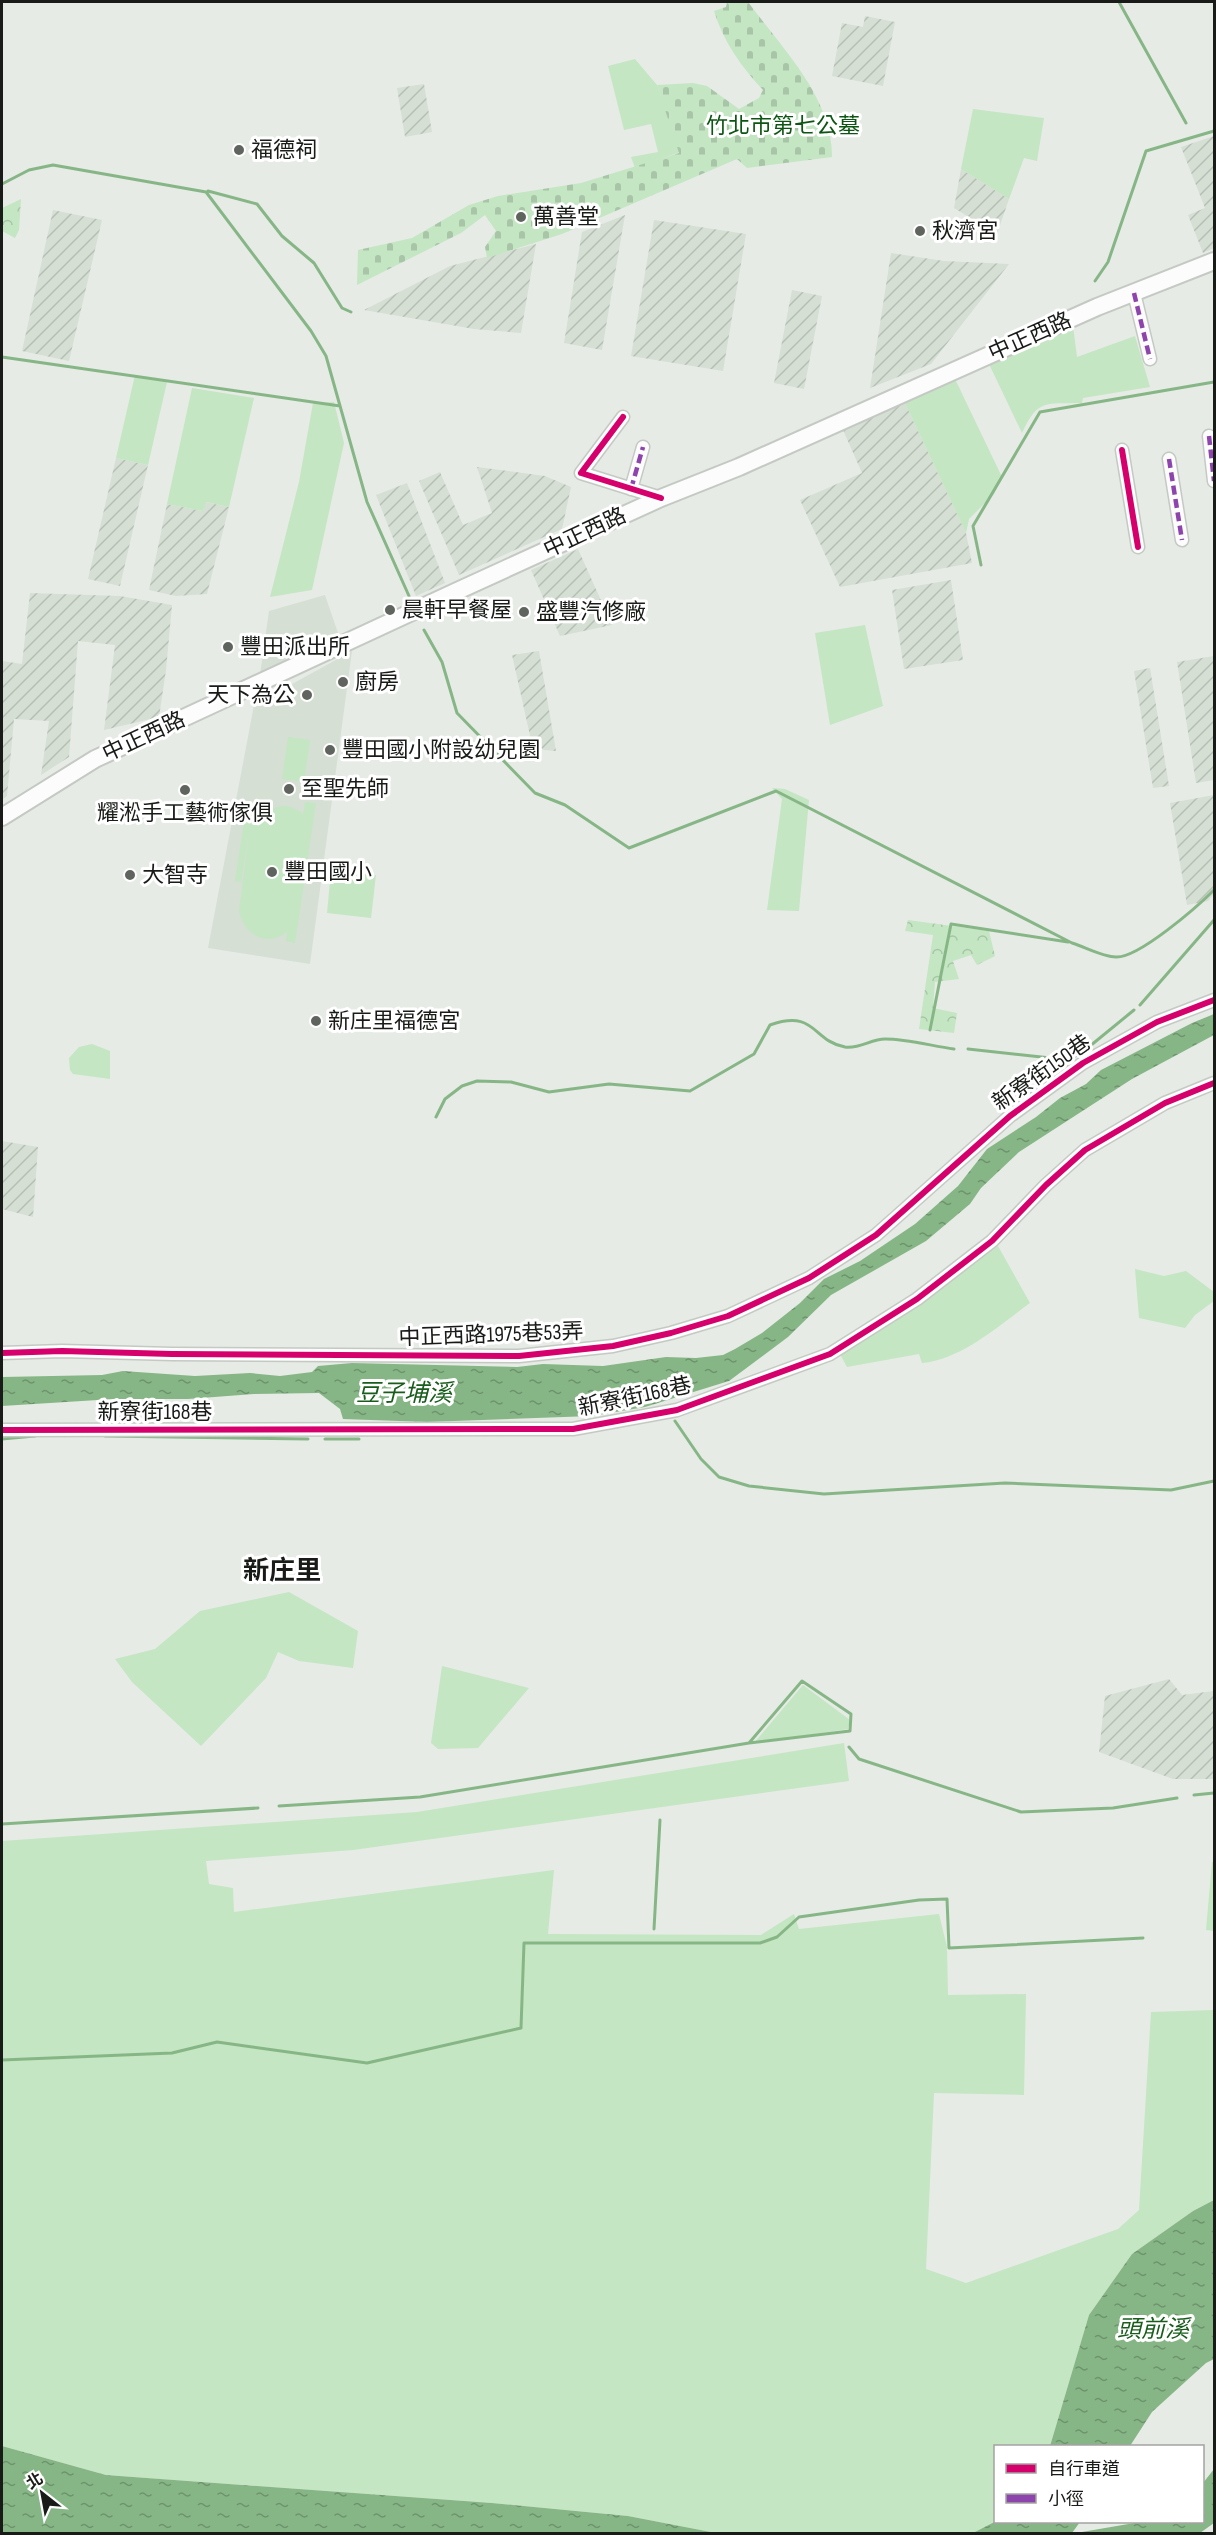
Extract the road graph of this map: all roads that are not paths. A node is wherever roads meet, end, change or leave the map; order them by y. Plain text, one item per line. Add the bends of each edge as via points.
1 (1215, 261) edge
2 (1134, 292) junction
3 (1150, 359) dead end
4 (623, 417) dead end
5 (1209, 436) dead end
6 (643, 447) dead end
7 (1122, 450) dead end
8 (1169, 459) dead end
9 (1215, 481) edge
10 (631, 489) junction
11 (661, 498) junction
12 (1182, 540) dead end
13 (1138, 547) dead end
14 (2, 818) edge
15 (1215, 1000) edge
16 (1215, 1083) edge
17 (963, 1157) joint
18 (2, 1353) edge
19 (2, 1430) edge

1 - 2 main road, 中正西路
2 - 3 street
2 - 11 main road, 中正西路
4 - 10 street via 581,473
5 - 9 street
6 - 10 street
7 - 13 street
8 - 12 street
10 - 11 street
11 - 14 main road, 中正西路 via 95,759
15 - 17 street, 新寮街150巷 via 1157,1022 1083,1063 1010,1116
16 - 19 street, 新寮街168巷 via 1165,1103 1085,1150 992,1241 917,1299 830,1354 677,1410 573,1429
17 - 18 street, 中正西路1975巷53弄 via 876,1235 809,1278 728,1316 613,1347 497,1356

